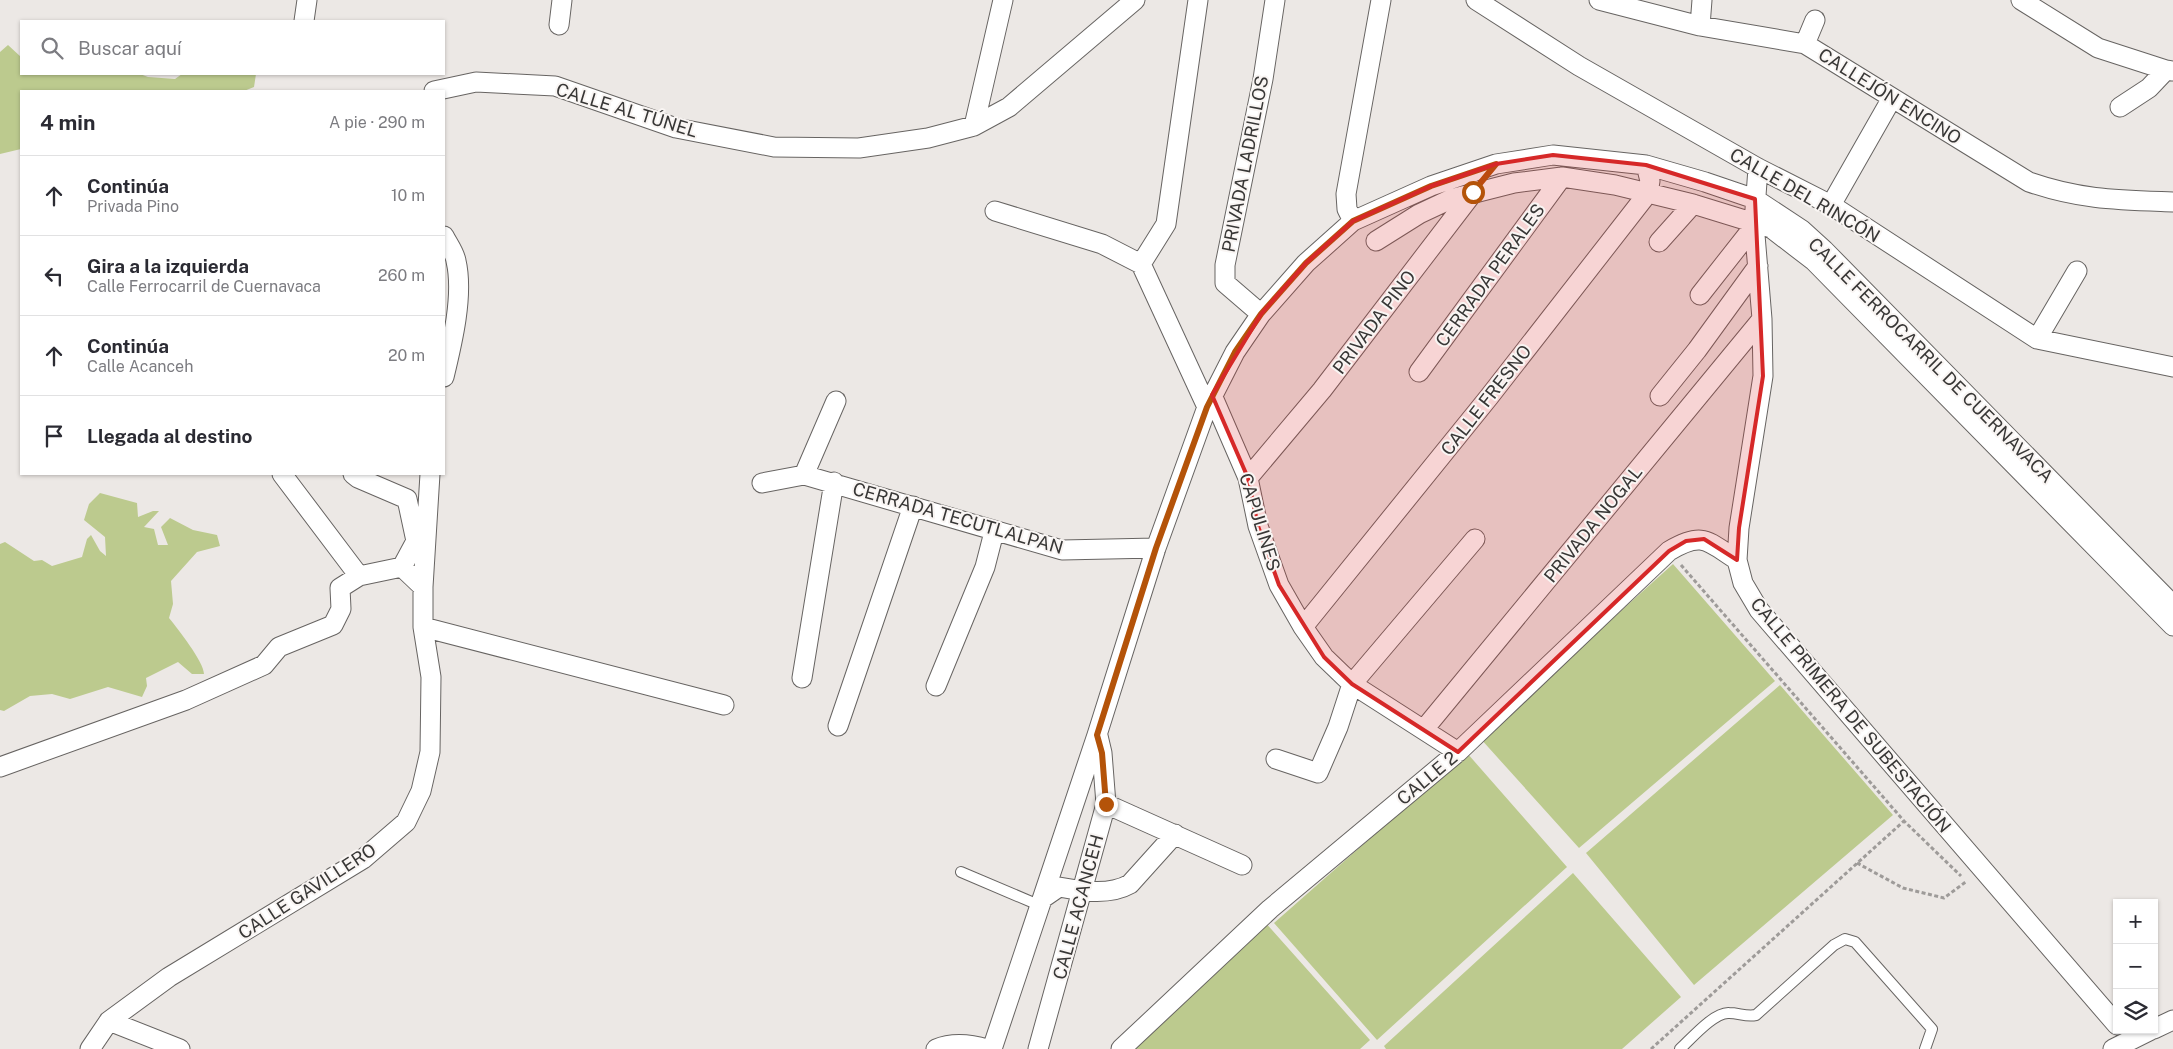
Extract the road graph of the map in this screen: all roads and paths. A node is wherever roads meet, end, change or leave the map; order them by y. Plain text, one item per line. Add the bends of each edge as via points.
1 (307, 0) edge
2 (562, 0) edge
3 (1003, 0) edge
4 (1135, 0) edge
5 (1198, 0) edge
6 (1275, 0) edge
7 (1381, 0) edge
8 (1476, 0) edge
9 (1599, 0) edge
10 (1702, 0) edge
11 (2021, 0) edge
12 (304, 20) edge
13 (1815, 20) dead end
14 (559, 25) dead end
15 (1700, 26) junction
16 (1804, 44) junction
17 (2170, 71) edge
18 (439, 90) edge
19 (1892, 98) junction
20 (2120, 107) dead end
21 (974, 126) junction
22 (1496, 164) junction
23 (1646, 165) junction
24 (1758, 168) junction
25 (1562, 177) junction
26 (1473, 192) junction
27 (1648, 193) junction
28 (1755, 199) junction
29 (2173, 202) edge
30 (1693, 204) junction
31 (1831, 205) junction
32 (995, 211) dead end
33 (1353, 221) junction
34 (1755, 224) junction
35 (445, 238) edge
36 (1376, 241) dead end
37 (1659, 242) dead end
38 (1141, 264) junction
39 (1758, 266) junction
40 (2077, 272) dead end
41 (1700, 295) dead end
42 (1261, 314) junction
43 (1762, 319) junction
44 (2037, 339) junction
45 (2173, 367) edge
46 (1419, 372) dead end
47 (445, 373) edge
48 (1660, 396) dead end
49 (836, 401) dead end
50 (1210, 401) junction
51 (283, 475) edge
52 (354, 475) edge
53 (430, 475) edge
54 (804, 475) junction
55 (1248, 478) junction
56 (834, 482) junction
57 (762, 483) dead end
58 (912, 506) junction
59 (994, 532) junction
60 (1475, 539) dead end
61 (1156, 548) junction
62 (1669, 552) junction
63 (1737, 560) junction
64 (402, 567) junction
65 (359, 576) junction
66 (423, 587) junction
67 (2173, 606) edge
68 (2173, 626) edge
69 (423, 627) junction
70 (1303, 628) junction
71 (802, 678) dead end
72 (1352, 684) junction
73 (936, 686) dead end
74 (724, 706) dead end
75 (838, 726) dead end
76 (1425, 728) junction
77 (1097, 735) junction
78 (1458, 752) junction
79 (1276, 759) dead end
80 (0, 766) edge
81 (1106, 804) junction
82 (1904, 821) junction
83 (1175, 834) junction
84 (1857, 863) junction
85 (1242, 865) dead end
86 (1983, 869) junction
87 (962, 872) dead end
88 (1967, 881) junction
89 (1083, 892) junction
90 (1043, 898) junction
91 (109, 1020) junction
92 (2113, 1020) edge
93 (2173, 1020) edge
94 (2158, 1028) edge
95 (2125, 1035) edge
96 (90, 1049) edge
97 (180, 1049) edge
98 (936, 1049) edge
99 (987, 1049) edge
100 (992, 1049) edge
101 (1038, 1049) edge
102 (1121, 1049) edge
103 (1651, 1049) edge
104 (1680, 1049) edge
105 (1925, 1049) edge
106 (2113, 1049) edge

1 - 12 street
2 - 14 street
3 - 21 street
4 - 21 street, CALLE AL TÚNEL via 1009,107
5 - 38 street via 1166,224
6 - 42 street, PRIVADA LADRILLOS via 1263,79 1225,265 1225,283
7 - 33 street via 1346,194 1347,209
8 - 24 street, CALLE DEL RINCÓN via 1579,66
9 - 15 street, CALLEJÓN ENCINO
10 - 15 street
11 - 17 street via 2098,48
13 - 16 street
15 - 16 street, CALLEJÓN ENCINO
16 - 19 street, CALLEJÓN ENCINO
17 - 20 street
18 - 21 street, CALLE AL TÚNEL via 476,82 555,86 676,128 774,147 859,148 928,138
19 - 29 street, CALLEJÓN ENCINO via 2028,182 2063,194 2101,200
19 - 31 street
22 - 23 street, CALLE FERROCARRIL DE CUERNAVACA via 1553,155
22 - 26 street, PRIVADA PINO
22 - 33 street, CALLE FERROCARRIL DE CUERNAVACA via 1431,186
23 - 27 street via 1650,181
23 - 28 street, CALLE FERROCARRIL DE CUERNAVACA
24 - 28 street, CALLE PRIMERA DE SUBESTACIÓN
24 - 31 street, CALLE DEL RINCÓN
25 - 26 street, CALLE FERROCARRIL DE CUERNAVACA
25 - 27 street, CALLE FERROCARRIL DE CUERNAVACA
25 - 46 street, CERRADA PERALES
26 - 36 street, CALLE FERROCARRIL DE CUERNAVACA via 1419,214
26 - 55 street, PRIVADA PINO via 1322,390
27 - 30 street, CALLE FERROCARRIL DE CUERNAVACA
27 - 70 street, CALLE FRESNO
28 - 34 street, CALLE PRIMERA DE SUBESTACIÓN
28 - 67 street, CALLE FERROCARRIL DE CUERNAVACA via 1802,230 1824,250
30 - 34 street, CALLE FERROCARRIL DE CUERNAVACA
30 - 37 street
31 - 44 street, CALLE DEL RINCÓN
32 - 38 street via 1102,244
33 - 42 street, CALLE FERROCARRIL DE CUERNAVACA via 1306,263
34 - 39 street, CALLE PRIMERA DE SUBESTACIÓN
34 - 41 street
34 - 68 street, CALLE FERROCARRIL DE CUERNAVACA via 1771,228 1814,262
35 - 47 street via 456,260 458,292 452,346
38 - 50 street
39 - 43 street, CALLE PRIMERA DE SUBESTACIÓN
39 - 48 street
40 - 44 street
42 - 50 street, CALLE FERROCARRIL DE CUERNAVACA via 1235,352
43 - 63 street, CALLE PRIMERA DE SUBESTACIÓN via 1763,376
43 - 76 street, PRIVADA NOGAL
44 - 45 street, CALLE DEL RINCÓN
49 - 54 street
50 - 55 street, CAPULINES
50 - 61 street, CALLE FERROCARRIL DE CUERNAVACA
51 - 65 street
52 - 64 street via 407,500 416,541
53 - 66 street
54 - 56 street, CERRADA TECUTLALPAN
54 - 57 street, CERRADA TECUTLALPAN
55 - 70 street, CAPULINES via 1258,526 1279,585
56 - 58 street, CERRADA TECUTLALPAN
56 - 71 street
58 - 59 street, CERRADA TECUTLALPAN
58 - 75 street
59 - 61 street, CERRADA TECUTLALPAN via 1062,550
59 - 73 street via 985,567
60 - 72 street
61 - 77 street, CALLE FERROCARRIL DE CUERNAVACA
62 - 63 street, CALLE 2 via 1686,541 1704,540
62 - 78 street, CALLE 2
62 - 82 path
63 - 86 street, CALLE PRIMERA DE SUBESTACIÓN via 1743,583 1759,610
64 - 65 street
64 - 66 street
65 - 80 street via 340,588 341,609 334,625 279,647 264,665 186,700
66 - 69 street, CALLE GAVILLERO
69 - 74 street
69 - 91 street, CALLE GAVILLERO via 432,677 430,752 421,791 406,822 362,859 170,977
70 - 72 street, CAPULINES via 1324,657
72 - 76 street, CAPULINES
72 - 79 street via 1318,773
76 - 78 street, CAPULINES
77 - 81 street, CALLE ACANCEH via 1102,753
77 - 90 street, CALLE FERROCARRIL DE CUERNAVACA
78 - 102 street, CALLE 2 via 1270,909
81 - 83 street
81 - 89 street, CALLE ACANCEH
82 - 84 path
82 - 88 path
83 - 85 street
83 - 89 street via 1130,884 1122,889
84 - 88 path via 1903,888 1944,898
84 - 103 path
86 - 88 path
86 - 92 street, CALLE PRIMERA DE SUBESTACIÓN
87 - 90 lane via 1034,903
89 - 90 street via 1059,887
89 - 101 street, CALLE ACANCEH
90 - 100 street, CALLE FERROCARRIL DE CUERNAVACA
91 - 96 street, CALLE GAVILLERO
91 - 97 street
93 - 94 street
95 - 106 street
98 - 99 street via 963,1044
104 - 105 lane via 1718,1014 1756,1015 1834,945 1845,939 1855,942 1932,1028

